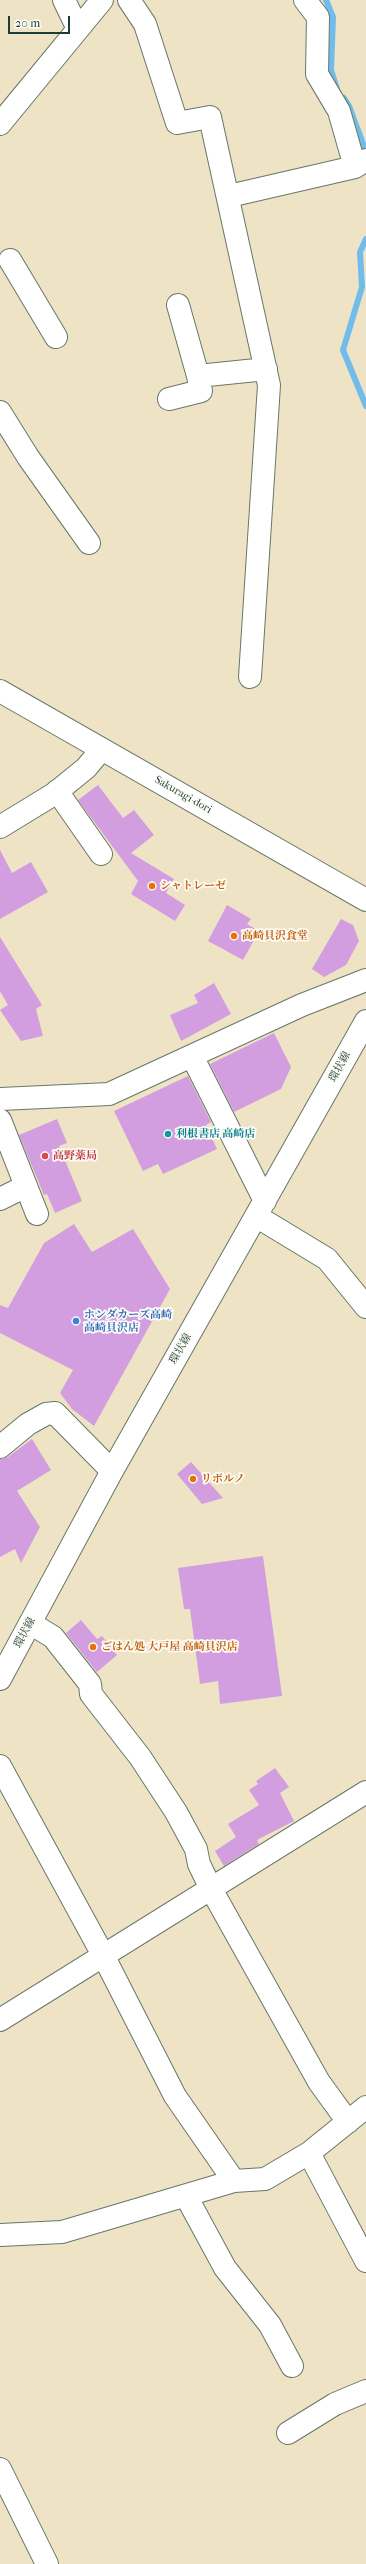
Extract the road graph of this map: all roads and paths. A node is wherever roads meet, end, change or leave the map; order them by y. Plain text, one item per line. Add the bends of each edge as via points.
1 (64, 0) edge
2 (102, 0) edge
3 (129, 0) edge
4 (305, 0) edge
5 (78, 29) junction
6 (0, 124) edge
7 (360, 163) edge
8 (229, 196) junction
9 (3, 258) edge
10 (178, 305) dead end
11 (56, 337) dead end
12 (266, 369) junction
13 (198, 376) junction
14 (169, 399) dead end
15 (0, 412) edge
16 (89, 543) dead end
17 (250, 677) dead end
18 (0, 691) edge
19 (102, 749) junction
20 (57, 791) junction
21 (0, 827) edge
22 (102, 854) dead end
23 (366, 900) edge
24 (366, 980) edge
25 (366, 1022) edge
26 (192, 1056) junction
27 (0, 1099) edge
28 (0, 1120) edge
29 (26, 1186) junction
30 (0, 1199) edge
31 (261, 1209) junction
32 (36, 1214) dead end
33 (366, 1307) edge
34 (0, 1447) edge
35 (112, 1471) junction
36 (30, 1623) junction
37 (0, 1679) edge
38 (0, 1766) edge
39 (366, 1792) edge
40 (210, 1887) junction
41 (103, 1955) junction
42 (0, 2020) edge
43 (361, 2114) edge
44 (310, 2153) junction
45 (234, 2182) junction
46 (186, 2196) junction
47 (0, 2235) edge
48 (366, 2261) edge
49 (292, 2366) dead end
50 (366, 2391) edge
51 (288, 2433) dead end
52 (0, 2469) edge
53 (47, 2564) edge

1 - 5 street
2 - 5 street
3 - 8 street via 145,24 177,123 210,117
4 - 7 street via 318,17 317,74 339,112
5 - 6 street
7 - 8 street
8 - 12 street
9 - 11 street
10 - 13 street
12 - 13 street
12 - 17 street via 269,385
13 - 14 street via 201,391
15 - 16 street via 28,457
18 - 19 street, Sakuragi-dori
19 - 20 street via 86,768
19 - 23 street, Sakuragi-dori
20 - 21 street
20 - 22 street
24 - 26 street via 302,1005
25 - 31 street, 環状線
26 - 27 street via 109,1094
26 - 31 street
28 - 29 street
29 - 30 street
29 - 32 street
31 - 33 street via 327,1259
31 - 35 street, 環状線
34 - 35 street via 28,1424 46,1414 55,1413
35 - 36 street, 環状線
36 - 37 street, 環状線
36 - 40 street via 53,1637 90,1684 91,1694 140,1757 176,1812 196,1849 199,1864
38 - 41 street
39 - 40 street
40 - 41 street
40 - 43 street via 319,2082
41 - 42 street
41 - 45 street via 175,2096
43 - 44 street
44 - 45 street via 265,2179
44 - 48 street
45 - 46 street
46 - 47 street via 62,2232
46 - 49 street via 225,2268 270,2325
50 - 51 street via 335,2404
52 - 53 street

